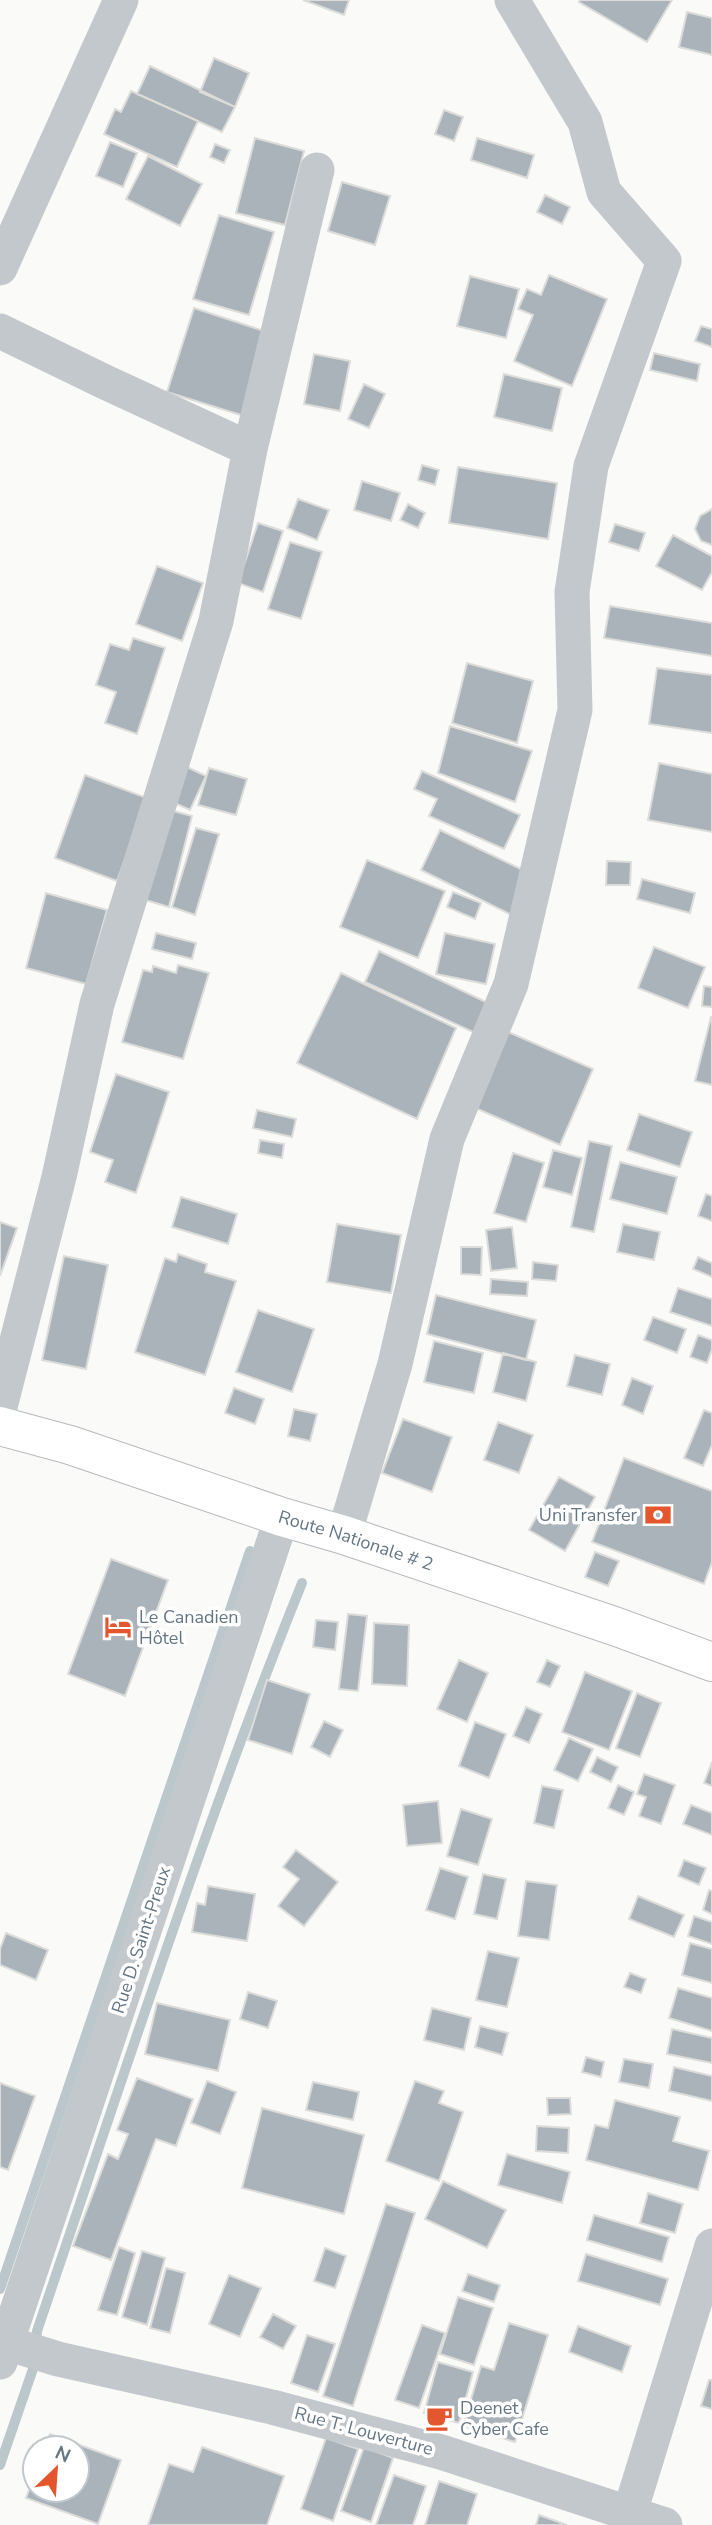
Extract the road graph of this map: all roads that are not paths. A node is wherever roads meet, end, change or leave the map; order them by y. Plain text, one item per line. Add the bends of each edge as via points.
1 (121, 0) edge
2 (512, 0) edge
3 (317, 170) dead end
4 (0, 268) edge
5 (0, 331) edge
6 (250, 449) junction
7 (0, 1407) edge
8 (0, 1426) edge
9 (282, 1517) junction
10 (344, 1535) junction
11 (712, 1662) edge
12 (712, 2246) edge
13 (7, 2349) edge
14 (628, 2520) edge
15 (665, 2525) edge

1 - 4 street
2 - 10 street via 585,122 604,192 664,261 591,466 572,592 575,710 511,984 447,1139 396,1364
3 - 6 street
5 - 6 street
6 - 7 street via 216,621 97,1004 59,1177
8 - 9 main road, Route Nationale # 2
9 - 10 main road, Route Nationale # 2
9 - 13 street, Rue D. Saint-Preux
10 - 11 main road, Route Nationale # 2
12 - 14 street
13 - 14 street, Rue T. Louverture via 272,2407 441,2452
14 - 15 street, Rue T. Louverture

